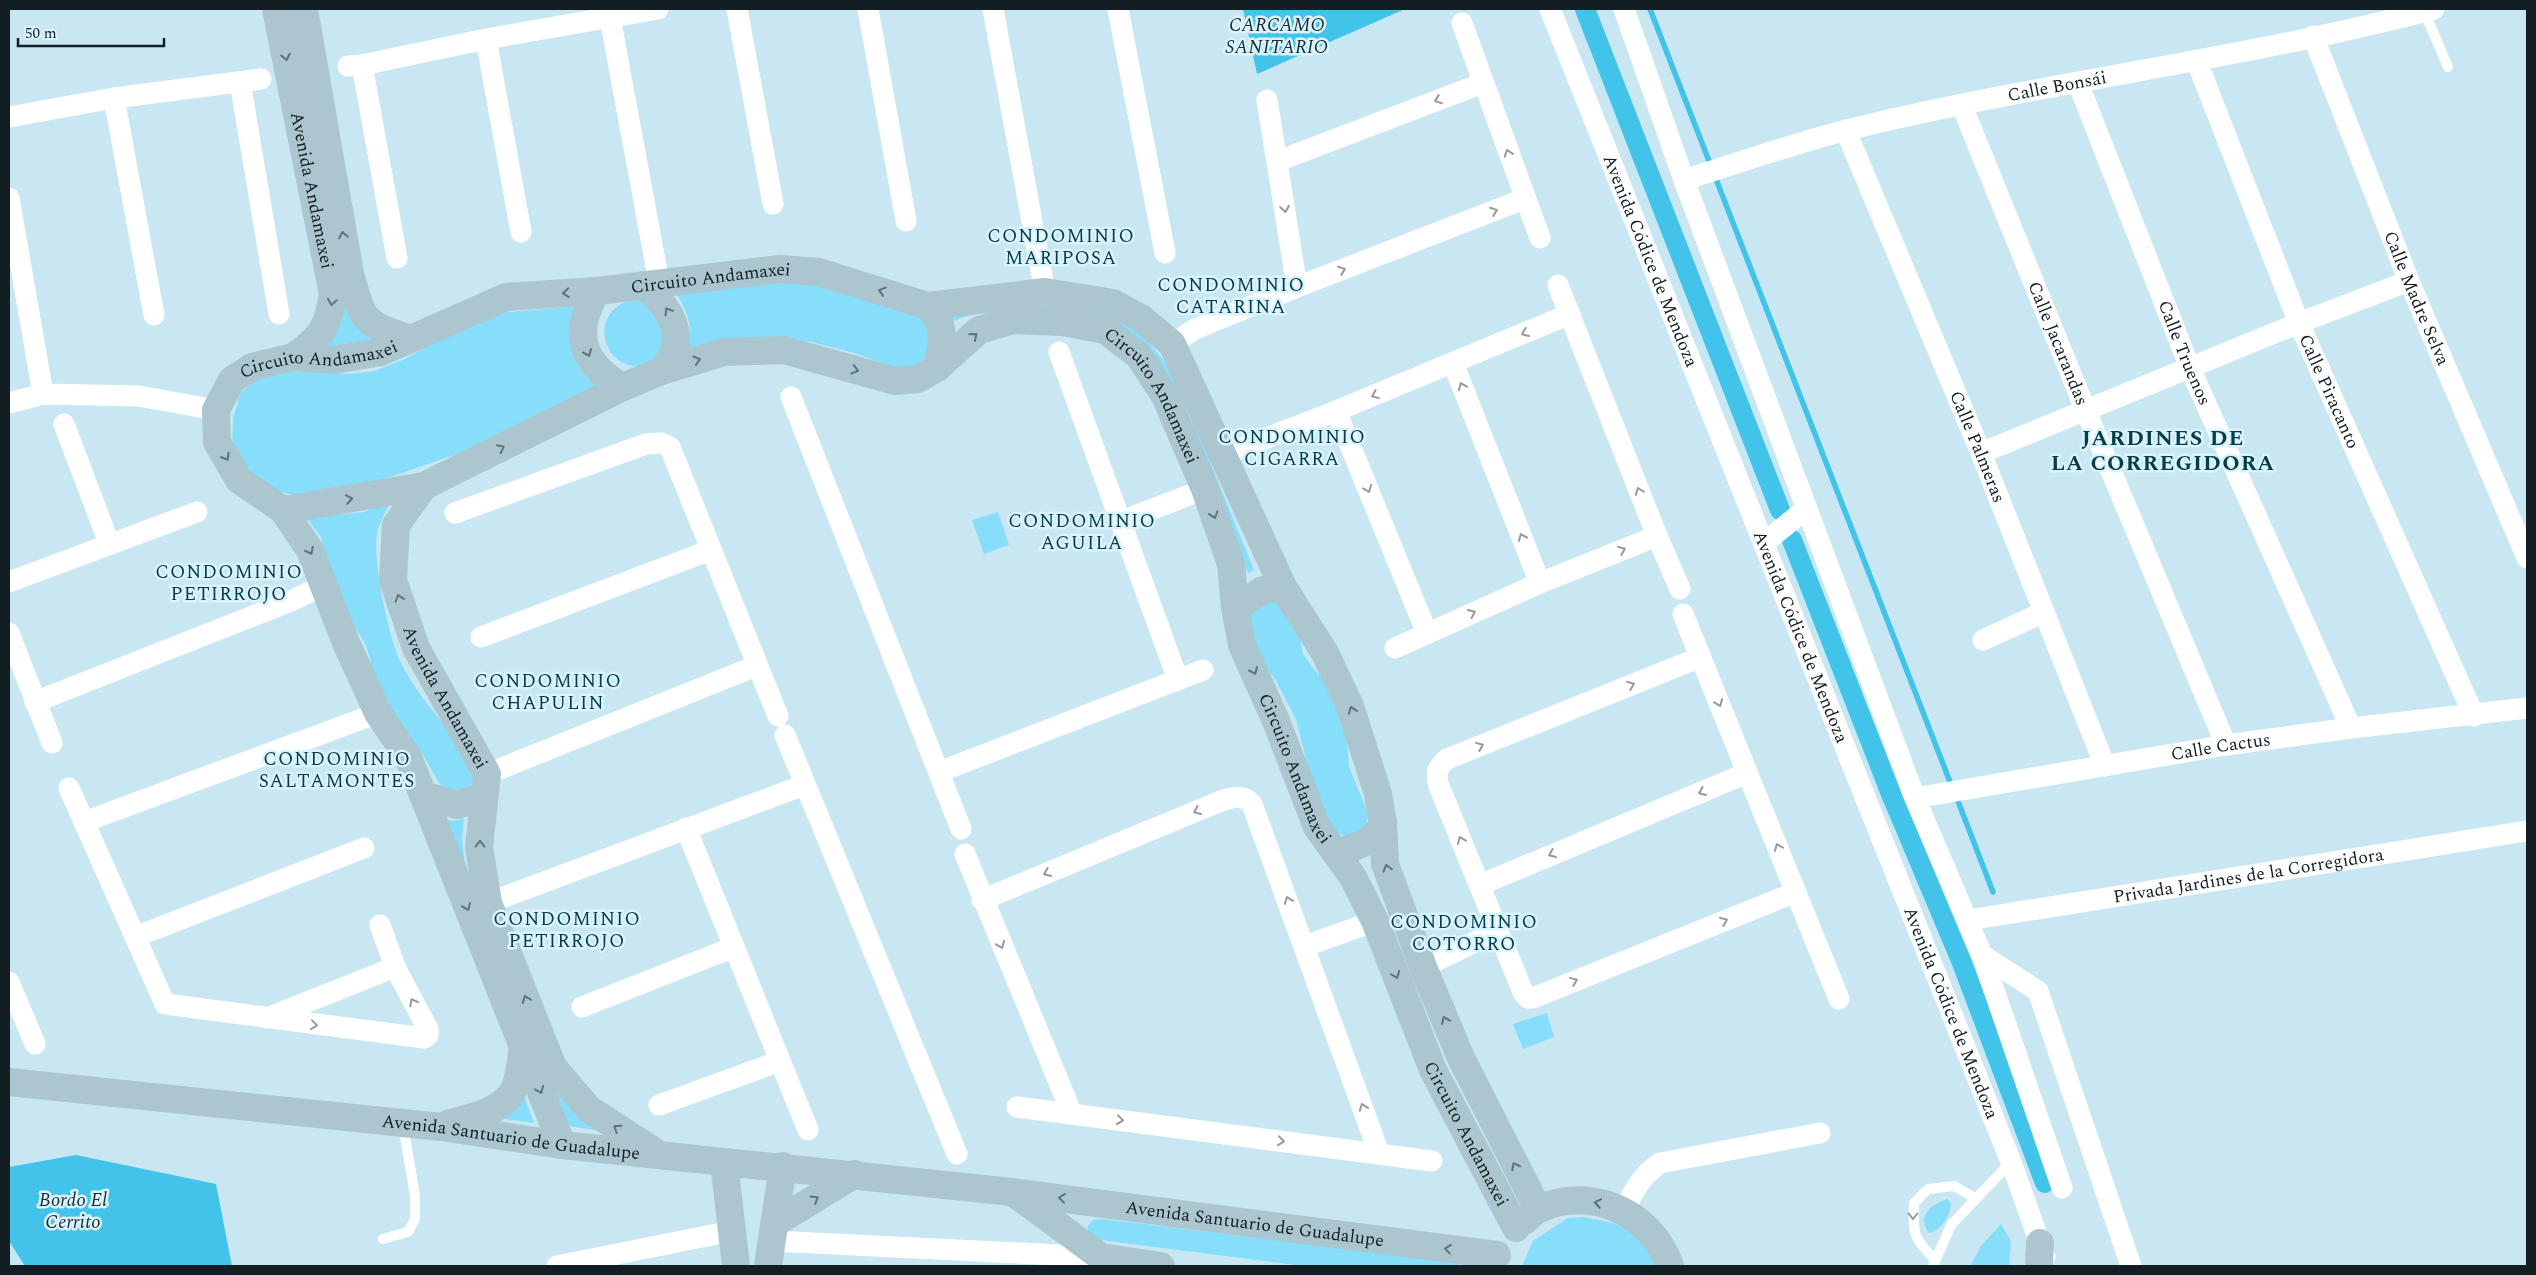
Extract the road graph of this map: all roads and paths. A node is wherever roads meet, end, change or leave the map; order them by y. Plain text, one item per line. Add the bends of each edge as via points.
1 (276, 9) edge
2 (304, 9) edge
3 (658, 9) edge
4 (737, 9) edge
5 (868, 9) edge
6 (992, 9) edge
7 (1118, 9) edge
8 (1550, 9) edge
9 (1624, 9) edge
10 (2429, 10) edge
11 (610, 18) junction
12 (1462, 23) dead end
13 (2313, 36) junction
14 (486, 39) junction
15 (2197, 62) junction
16 (2448, 67) dead end
17 (1483, 83) junction
18 (2078, 83) junction
19 (114, 98) junction
20 (1266, 100) dead end
21 (1962, 106) junction
22 (9, 116) edge
23 (1846, 130) junction
24 (1278, 161) junction
25 (1684, 180) junction
26 (9, 198) edge
27 (1524, 199) junction
28 (773, 204) dead end
29 (906, 221) dead end
30 (521, 232) dead end
31 (1540, 238) dead end
32 (1165, 253) dead end
33 (397, 258) dead end
34 (653, 278) junction
35 (2409, 281) junction
36 (1558, 285) dead end
37 (1297, 287) junction
38 (597, 291) junction
39 (1045, 292) junction
40 (928, 306) junction
41 (279, 314) dead end
42 (1570, 314) junction
43 (154, 315) dead end
44 (2299, 323) junction
45 (410, 338) junction
46 (1172, 344) junction
47 (1059, 352) dead end
48 (293, 357) junction
49 (1453, 363) junction
50 (937, 368) junction
51 (2190, 368) junction
52 (661, 371) junction
53 (623, 387) junction
54 (43, 394) junction
55 (791, 397) dead end
56 (9, 403) edge
57 (216, 410) junction
58 (2086, 410) junction
59 (1336, 411) junction
60 (64, 424) dead end
61 (1235, 450) junction
62 (1981, 453) junction
63 (424, 486) junction
64 (1205, 488) junction
65 (1807, 508) junction
66 (283, 510) junction
67 (197, 512) dead end
68 (455, 513) dead end
69 (1119, 522) junction
70 (1657, 536) junction
71 (109, 543) junction
72 (1764, 543) junction
73 (711, 550) junction
74 (2527, 558) edge
75 (9, 582) edge
76 (1540, 582) junction
77 (324, 585) junction
78 (1284, 587) junction
79 (1680, 589) dead end
80 (1235, 608) junction
81 (2044, 612) junction
82 (1683, 614) dead end
83 (1427, 633) junction
84 (9, 634) edge
85 (481, 637) dead end
86 (1983, 640) dead end
87 (1395, 648) dead end
88 (1701, 658) junction
89 (756, 666) junction
90 (1203, 670) dead end
91 (1178, 680) junction
92 (35, 702) junction
93 (2527, 708) edge
94 (378, 713) junction
95 (2474, 716) junction
96 (2351, 728) junction
97 (52, 743) dead end
98 (2226, 745) junction
99 (2105, 766) junction
100 (939, 772) junction
101 (1747, 773) junction
102 (485, 785) junction
103 (804, 785) junction
104 (69, 788) dead end
105 (423, 796) junction
106 (1915, 798) junction
107 (84, 822) junction
108 (1383, 823) junction
109 (686, 828) junction
110 (961, 829) dead end
111 (2527, 831) edge
112 (364, 848) dead end
113 (1336, 853) junction
114 (964, 854) dead end
115 (1480, 885) junction
116 (1796, 892) junction
117 (982, 900) junction
118 (488, 903) junction
119 (1968, 920) junction
120 (1375, 921) junction
121 (380, 925) dead end
122 (1498, 932) junction
123 (135, 937) junction
124 (1305, 946) junction
125 (734, 948) junction
126 (1982, 955) junction
127 (1434, 962) junction
128 (395, 967) junction
129 (11, 993) edge
130 (1839, 998) dead end
131 (582, 1007) dead end
132 (265, 1018) junction
133 (35, 1044) dead end
134 (523, 1047) junction
135 (780, 1061) junction
136 (9, 1082) edge
137 (659, 1106) dead end
138 (1017, 1107) dead end
139 (1072, 1114) junction
140 (403, 1123) junction
141 (441, 1127) junction
142 (808, 1130) dead end
143 (1820, 1134) dead end
144 (562, 1145) junction
145 (1380, 1153) junction
146 (658, 1154) junction
147 (957, 1154) dead end
148 (1432, 1161) dead end
149 (724, 1162) junction
150 (2011, 1162) junction
151 (783, 1166) junction
152 (855, 1174) junction
153 (2062, 1188) dead end
154 (1012, 1192) junction
155 (1975, 1198) junction
156 (1098, 1203) junction
157 (1538, 1209) junction
158 (1624, 1211) junction
159 (1516, 1228) junction
160 (732, 1231) junction
161 (1072, 1236) junction
162 (383, 1239) dead end
163 (772, 1243) edge
164 (1101, 1258) junction
165 (2043, 1258) edge
166 (1495, 1261) edge
167 (1934, 1263) edge
168 (557, 1266) edge
169 (736, 1266) edge
170 (1161, 1266) edge
171 (1670, 1266) edge
172 (2131, 1266) edge

1 -> 48 street, Avenida Andamaxei via 333,294 324,329 314,342
45 -> 2 street, Avenida Andamaxei via 376,327 361,313 350,274
3 - 11 street
4 - 28 street
5 - 29 street
6 - 39 street
7 - 32 street
8 - 72 street, Avenida Códice de Mendoza
9 - 25 street
10 - 13 street, Calle Bonsái
10 - 16 lane
11 - 14 street
11 - 34 street
12 - 17 street
13 - 15 street, Calle Bonsái
13 - 35 street, Calle Madre Selva
14 - 30 street
14 - 33 street via 355,66
15 - 18 street, Calle Bonsái
15 - 44 street, Calle Piracanto
17 -> 24 street
27 -> 17 street
18 - 21 street, Calle Bonsái
18 - 51 street, Calle Truenos
19 - 22 street
19 - 41 street via 251,81
19 - 43 street
20 - 24 street
21 - 23 street, Calle Bonsái
21 - 58 street, Calle Jacarandas
23 - 25 street, Calle Bonsái
23 - 62 street, Calle Palmeras
24 -> 37 street
25 - 65 street
26 - 54 street
27 - 31 street
37 -> 27 street
34 - 38 street, Circuito Andamaxei
40 -> 34 street, Circuito Andamaxei via 820,272 780,269
52 -> 34 street via 670,362 676,345 676,328
35 - 44 street
35 - 74 street, Calle Madre Selva
36 - 42 street
37 - 46 street via 1194,330
38 -> 45 street, Circuito Andamaxei via 506,298
38 -> 53 street via 582,326 584,346 593,364 606,378
39 - 40 street, Circuito Andamaxei
39 - 46 street, Circuito Andamaxei via 1113,303 1141,318
40 - 50 street via 939,318 942,333
42 -> 49 street
70 -> 42 street
44 - 51 street
44 - 95 street, Calle Piracanto
45 - 48 street, Circuito Andamaxei via 381,352 343,358
46 - 61 street, Circuito Andamaxei
47 - 69 street
48 - 57 street, Circuito Andamaxei via 252,367 232,380
49 -> 59 street
76 -> 49 street
52 -> 50 street, Circuito Andamaxei via 724,352 784,350 895,381 918,379
50 -> 64 street, Circuito Andamaxei via 979,330 1013,320 1063,322 1105,330 1139,356 1165,396
51 - 58 street
51 - 96 street, Calle Truenos
52 - 53 street, Circuito Andamaxei
63 -> 53 street, Circuito Andamaxei
54 - 56 street
54 - 57 street via 139,396
55 - 100 street
57 -> 66 street, Circuito Andamaxei via 217,442 239,480
58 - 62 street
58 - 98 street, Calle Jacarandas
59 - 61 street
59 -> 83 street
60 - 71 street
61 - 78 street, Circuito Andamaxei
62 - 81 street, Calle Palmeras
66 -> 63 street, Circuito Andamaxei
102 -> 63 street, Avenida Andamaxei via 416,648 393,580 396,525
64 - 69 street
64 -> 80 street, Circuito Andamaxei via 1231,564
65 - 72 street
65 - 106 street
66 -> 77 street via 310,550
67 - 71 street
68 - 73 street via 646,444 661,443 670,447
69 - 91 street
76 -> 70 street
70 - 79 street
71 - 75 street
72 - 150 street, Avenida Códice de Mendoza
73 - 85 street
73 - 89 street
83 -> 76 street
77 - 92 street
77 - 94 street
78 - 80 street via 1263,590
108 -> 78 street, Circuito Andamaxei via 1374,778 1350,706 1324,653
80 -> 113 street, Circuito Andamaxei via 1242,645 1276,721 1316,827
81 - 86 street
81 - 99 street, Calle Palmeras
82 - 88 street
83 - 87 street
84 - 92 street
88 -> 101 street
115 -> 88 street via 1439,786 1438,768 1447,759
89 - 102 street
89 - 103 street
90 - 91 street
91 - 100 street
92 - 97 street
93 - 95 street, Calle Cactus
94 - 105 street via 408,757
94 - 107 street
95 - 96 street, Calle Cactus
96 - 98 street, Calle Cactus
98 - 99 street, Calle Cactus
99 - 106 street, Calle Cactus
100 - 110 street
101 -> 115 street
116 -> 101 street
102 - 105 street via 457,805
118 -> 102 street, Avenida Andamaxei via 479,847
103 - 109 street
103 - 147 street
104 - 107 street
105 -> 134 street
106 - 119 street
107 - 123 street
108 - 113 street via 1362,845
127 -> 108 street, Circuito Andamaxei via 1385,864
109 - 118 street
109 - 125 street
111 - 119 street, Privada Jardines de la Corregidora
112 - 123 street
113 - 120 street, Circuito Andamaxei via 1353,877
114 - 117 street
115 - 122 street
122 -> 116 street via 1522,992 1533,998
116 - 130 street
124 -> 117 street via 1252,804 1243,797 1221,801
117 -> 139 street
146 -> 118 street, Avenida Andamaxei via 589,1109 553,1067
119 - 126 street
120 - 124 street
120 -> 159 street, Circuito Andamaxei via 1434,1070
121 - 128 street
122 - 127 street
123 - 132 street via 165,1004
145 -> 124 street
125 - 131 street
125 - 135 street
126 - 153 street
126 - 172 street via 2038,991
157 -> 127 street, Circuito Andamaxei via 1461,1058
128 - 132 street
132 -> 128 street via 424,1038 428,1029
129 - 133 street
134 - 141 street via 516,1086 504,1102 489,1112
134 -> 144 street
135 - 137 street
135 - 142 street
136 - 140 street, Avenida Santuario de Guadalupe
138 - 139 street
139 -> 145 street
140 - 141 street, Avenida Santuario de Guadalupe
140 - 162 lane via 416,1219 408,1232
141 - 144 street, Avenida Santuario de Guadalupe
143 - 158 street via 1660,1163 1638,1183
144 - 146 street, Avenida Santuario de Guadalupe
145 - 148 street
146 - 149 street, Avenida Santuario de Guadalupe
149 - 151 street, Avenida Santuario de Guadalupe
149 - 160 street
150 - 155 lane
150 - 165 street, Avenida Códice de Mendoza
151 - 152 street, Avenida Santuario de Guadalupe
151 - 163 street
152 - 154 street, Avenida Santuario de Guadalupe
163 -> 152 street
156 -> 154 street, Avenida Santuario de Guadalupe
154 - 161 street, Avenida Santuario de Guadalupe
155 - 167 lane via 1951,1225
155 -> 167 lane via 1954,1186 1928,1189 1914,1203 1913,1224 1918,1244
156 - 161 street via 1078,1220
166 -> 156 street, Avenida Santuario de Guadalupe
158 -> 157 street via 1600,1202 1573,1201
157 - 159 street
158 - 171 street via 1651,1231
159 - 166 street
160 - 168 street
160 - 169 street
161 - 164 street, Avenida Santuario de Guadalupe
163 - 164 street
164 - 170 street, Avenida Santuario de Guadalupe

